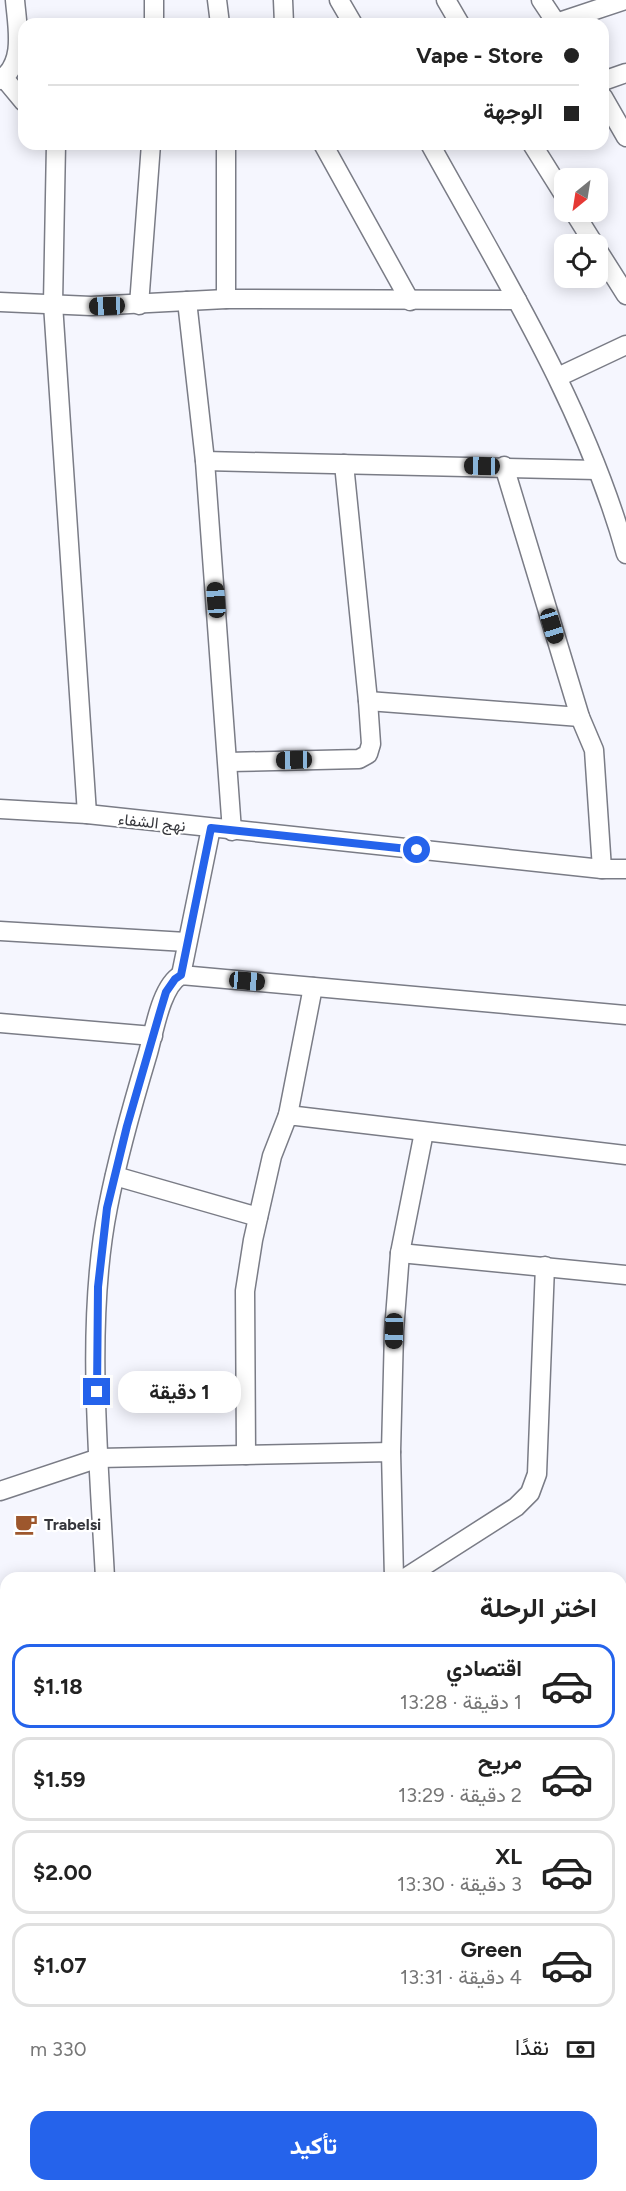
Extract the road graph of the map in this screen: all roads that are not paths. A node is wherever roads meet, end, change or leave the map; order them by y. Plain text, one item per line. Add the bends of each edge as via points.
1 (15, 0) edge
2 (154, 0) edge
3 (217, 0) edge
4 (283, 0) edge
5 (339, 0) edge
6 (446, 0) edge
7 (541, 0) edge
8 (625, 0) edge
9 (154, 18) edge
10 (219, 18) edge
11 (284, 18) edge
12 (350, 18) edge
13 (456, 18) edge
14 (552, 18) edge
15 (573, 18) edge
16 (626, 73) edge
17 (2, 79) edge
18 (609, 79) edge
19 (18, 96) edge
20 (609, 107) edge
21 (626, 137) edge
22 (56, 150) edge
23 (151, 150) edge
24 (226, 150) edge
25 (326, 150) edge
26 (433, 150) edge
27 (536, 150) edge
28 (554, 179) edge
29 (608, 267) edge
30 (626, 296) edge
31 (226, 299) junction
32 (517, 300) junction
33 (187, 301) junction
34 (410, 301) junction
35 (0, 302) edge
36 (53, 304) junction
37 (139, 304) junction
38 (626, 345) edge
39 (558, 377) junction
40 (205, 461) junction
41 (344, 464) junction
42 (504, 466) junction
43 (597, 470) junction
44 (626, 551) edge
45 (368, 701) junction
46 (580, 717) junction
47 (229, 762) junction
48 (0, 809) edge
49 (87, 814) junction
50 (211, 828) junction
51 (232, 831) junction
52 (602, 869) junction
53 (626, 869) edge
54 (0, 931) edge
55 (186, 942) junction
56 (181, 975) junction
57 (313, 987) junction
58 (626, 1016) edge
59 (0, 1023) edge
60 (153, 1036) junction
61 (288, 1115) junction
62 (424, 1132) junction
63 (626, 1155) edge
64 (115, 1176) junction
65 (258, 1217) junction
66 (400, 1253) junction
67 (544, 1266) junction
68 (626, 1275) edge
69 (392, 1452) junction
70 (246, 1455) junction
71 (99, 1458) junction
72 (0, 1491) edge
73 (105, 1572) edge
74 (394, 1572) edge
75 (414, 1572) edge

1 - 17 street via 18,46 13,66
2 - 9 street
3 - 10 street
4 - 11 street
5 - 12 street
6 - 13 street
7 - 14 street
8 - 15 street
16 - 18 street
17 - 19 street
20 - 21 street
22 - 36 street
23 - 37 street
24 - 31 street
25 - 34 street
26 - 32 street
27 - 28 street
29 - 30 street
31 - 33 street
31 - 34 street
32 - 34 street
32 - 39 street
33 - 37 street
33 - 40 street
35 - 36 street
36 - 37 street
36 - 49 street
38 - 39 street
39 - 43 street
40 - 41 street
40 - 47 street
41 - 42 street
41 - 45 street
42 - 43 street
42 - 46 street
43 - 44 street
45 - 46 street
45 - 47 street via 371,744 368,754 358,759
46 - 52 street via 594,750
47 - 51 street
48 - 49 street, نهج الشفاء
49 - 50 street, نهج الشفاء
50 - 51 street, نهج الشفاء
50 - 55 street
51 - 52 street, نهج الشفاء
52 - 53 street, نهج الشفاء
54 - 55 street
55 - 56 street
56 - 57 street
56 - 60 street via 166,992
57 - 58 street
57 - 61 street
59 - 60 street
60 - 64 street
61 - 62 street
61 - 65 street via 272,1156
62 - 63 street
62 - 66 street
64 - 65 street
64 - 71 street via 107,1208 98,1287
65 - 70 street via 245,1291
66 - 67 street
66 - 69 street
67 - 68 street
67 - 75 street via 537,1474 530,1493 516,1507
69 - 70 street
69 - 74 street
70 - 71 street
71 - 72 street
71 - 73 street

